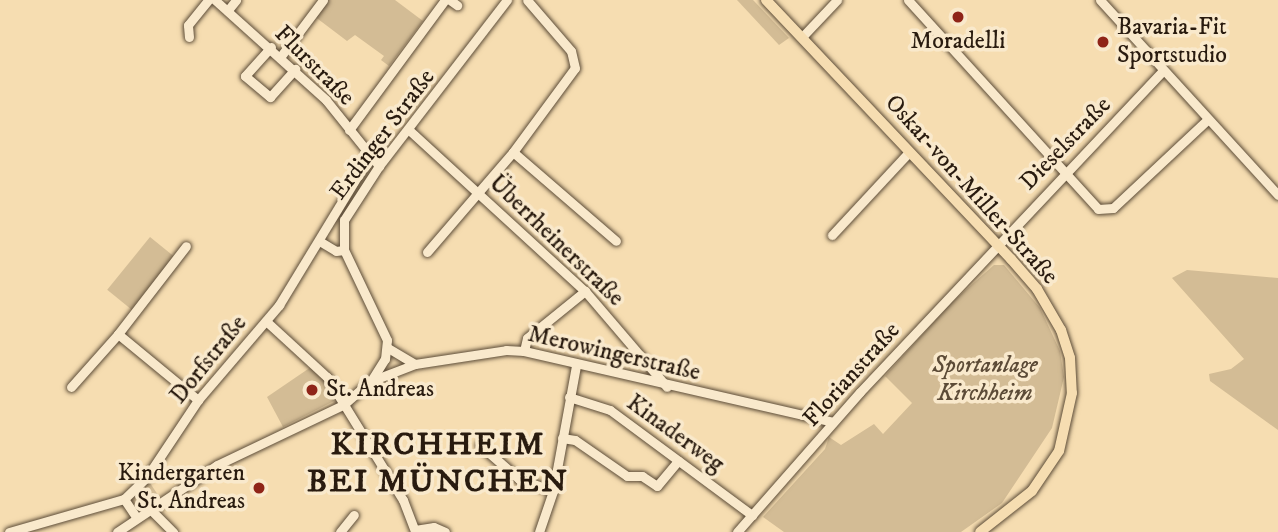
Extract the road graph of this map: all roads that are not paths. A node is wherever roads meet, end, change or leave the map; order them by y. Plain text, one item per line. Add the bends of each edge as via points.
1 (208, 0) edge
2 (215, 0) edge
3 (236, 0) edge
4 (323, 0) edge
5 (445, 0) edge
6 (507, 0) edge
7 (527, 0) edge
8 (766, 0) edge
9 (836, 0) edge
10 (908, 0) edge
11 (1100, 0) edge
12 (228, 10) junction
13 (189, 37) dead end
14 (802, 37) junction
15 (271, 47) junction
16 (281, 56) junction
17 (295, 69) junction
18 (1163, 70) junction
19 (1207, 120) junction
20 (349, 130) junction
21 (409, 130) junction
22 (513, 152) junction
23 (909, 152) junction
24 (369, 156) junction
25 (379, 166) junction
26 (1066, 174) junction
27 (1278, 178) edge
28 (1264, 179) junction
29 (478, 191) junction
30 (1278, 195) edge
31 (341, 218) junction
32 (832, 235) dead end
33 (616, 241) dead end
34 (321, 242) junction
35 (997, 244) junction
36 (186, 246) dead end
37 (344, 250) junction
38 (427, 252) dead end
39 (584, 291) junction
40 (266, 321) junction
41 (118, 334) junction
42 (388, 348) junction
43 (524, 351) junction
44 (415, 364) junction
45 (576, 366) junction
46 (371, 381) junction
47 (71, 387) dead end
48 (667, 387) junction
49 (569, 397) junction
50 (198, 400) junction
51 (343, 405) junction
52 (833, 422) junction
53 (562, 438) junction
54 (481, 444) dead end
55 (678, 461) junction
56 (552, 491) junction
57 (124, 499) junction
58 (150, 509) junction
59 (354, 515) dead end
60 (752, 515) junction
61 (136, 517) junction
62 (415, 531) edge
63 (9, 532) edge
64 (117, 532) edge
65 (173, 532) edge
66 (340, 532) edge
67 (444, 532) edge
68 (539, 532) edge
69 (737, 532) edge
70 (980, 532) edge

1 - 13 street via 188,25
2 - 12 street, Flurstraße
3 - 12 street
4 - 16 street
5 - 20 street
6 - 21 street, Erdinger Straße
7 - 22 street via 575,56 575,68
8 - 14 main road, Oskar-von-Miller-Straße
9 - 14 street
10 - 26 street
11 - 18 street
12 - 15 street, Flurstraße
14 - 23 main road, Oskar-von-Miller-Straße
15 - 16 street, Flurstraße
15 - 17 street via 245,76 270,97
16 - 17 street, Flurstraße
17 - 20 street, Flurstraße
18 - 19 street
18 - 26 street, Dieselstraße
19 - 26 street via 1105,211
19 - 28 street
20 - 24 street, Flurstraße
21 - 25 street, Erdinger Straße
21 - 29 street, Überrheinerstraße
22 - 29 street
22 - 33 street
23 - 32 street
23 - 35 main road, Oskar-von-Miller-Straße
24 - 25 street, Flurstraße
24 - 31 street, Dorfstraße
25 - 31 street, Erdinger Straße
26 - 35 street, Dieselstraße
27 - 28 street
28 - 30 street
29 - 38 street
29 - 39 street, Überrheinerstraße
31 - 34 street, Dorfstraße
31 - 37 street, Erdinger Straße
34 - 37 street via 335,251
34 - 40 street, Dorfstraße
35 - 52 street, Florianstraße
35 - 70 main road, Oskar-von-Miller-Straße via 1054,316 1070,358 1073,393 1065,435 1052,465 1018,505
36 - 41 street
37 - 42 street, Erdinger Straße via 379,315
39 - 43 street via 527,338
39 - 48 street, Überrheinerstraße
40 - 50 street, Dorfstraße
40 - 51 street via 318,366
41 - 47 street
41 - 50 street
42 - 44 street
42 - 46 street
43 - 44 street, Merowingerstraße
43 - 45 street, Merowingerstraße
44 - 46 street, Merowingerstraße
45 - 48 street, Merowingerstraße
45 - 49 street
46 - 51 street
48 - 52 street, Merowingerstraße
49 - 53 street
49 - 55 street, Kinaderweg via 610,410
50 - 57 street, Dorfstraße via 146,478
51 - 58 street via 245,450
51 - 62 street via 403,500
52 - 60 street, Florianstraße
53 - 55 street via 575,440 627,476 642,476 657,486
53 - 56 street
54 - 56 street via 519,479
55 - 60 street, Kinaderweg
56 - 68 street
57 - 61 street
57 - 63 street
58 - 61 street
58 - 65 street
59 - 66 street
60 - 69 street, Florianstraße
61 - 64 street
62 - 67 street via 434,527

